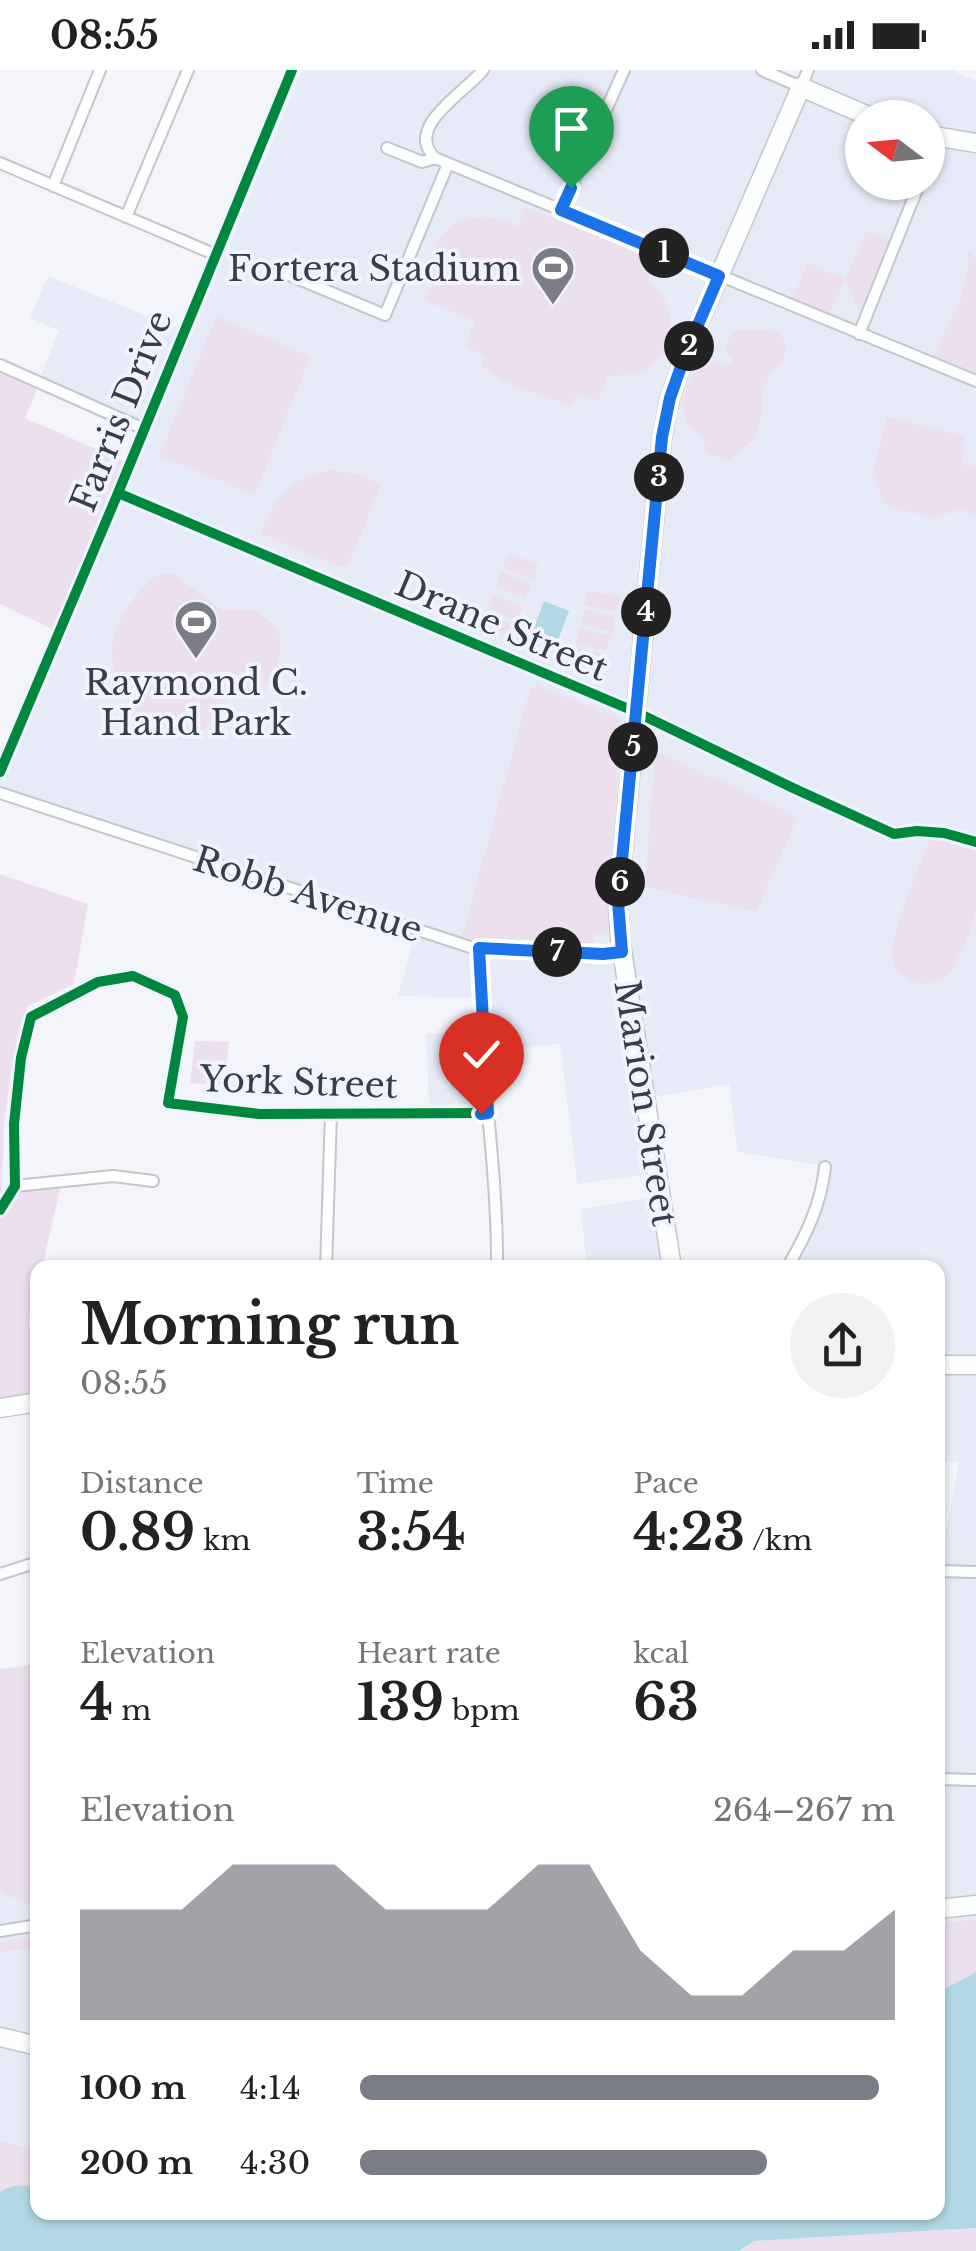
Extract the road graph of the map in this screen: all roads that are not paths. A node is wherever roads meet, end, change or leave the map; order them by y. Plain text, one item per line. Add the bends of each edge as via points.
1 (100, 70) edge
2 (188, 70) edge
3 (292, 70) edge
4 (483, 70) edge
5 (624, 70) edge
6 (762, 70) edge
7 (805, 79) edge
8 (845, 102) edge
9 (945, 138) edge
10 (976, 142) edge
11 (388, 148) dead end
12 (436, 158) junction
13 (0, 163) edge
14 (448, 164) junction
15 (53, 186) junction
16 (913, 200) edge
17 (561, 210) junction
18 (126, 217) junction
19 (214, 254) junction
20 (284, 273) dead end
21 (719, 276) junction
22 (859, 334) junction
23 (0, 365) edge
24 (976, 381) edge
25 (144, 429) junction
26 (118, 493) junction
27 (636, 712) junction
28 (0, 772) edge
29 (0, 794) edge
30 (976, 842) edge
31 (479, 948) junction
32 (622, 952) junction
33 (331, 1113) junction
34 (488, 1113) junction
35 (825, 1167) dead end
36 (153, 1181) dead end
37 (15, 1186) junction
38 (0, 1210) edge
39 (326, 1260) edge
40 (497, 1260) edge
41 (671, 1260) edge
42 (792, 1260) edge
43 (945, 1365) edge
44 (976, 1366) edge
45 (30, 1403) edge
46 (0, 1408) edge
47 (30, 1565) edge
48 (945, 1572) edge
49 (976, 1572) edge
50 (0, 1574) edge
51 (945, 1778) edge
52 (976, 1780) edge
53 (976, 1905) edge
54 (945, 1908) edge
55 (30, 1925) edge
56 (0, 1931) edge
57 (0, 2037) edge
58 (30, 2044) edge

1 - 15 street
2 - 18 street
3 - 19 street, Farris Drive
4 - 12 street via 436,114 425,142
5 - 17 street
6 - 7 street
7 - 8 main road
7 - 21 main road, Marion Street
9 - 10 main road
11 - 12 street via 422,162
12 - 14 street
13 - 15 street
14 - 17 street
14 - 20 street via 385,315
15 - 18 street
16 - 22 street
17 - 21 street
18 - 19 street
19 - 25 street, Farris Drive
21 - 22 street
21 - 27 main road, Marion Street via 685,355 662,437
22 - 24 street
23 - 25 street
25 - 26 street, Farris Drive
26 - 27 street, Drane Street
26 - 28 street, Farris Drive
27 - 30 street, Drane Street via 894,834 944,833
27 - 32 main road, Marion Street via 618,902
29 - 31 street, Robb Avenue
31 - 32 street, Robb Avenue
31 - 34 street
32 - 41 main road, Marion Street
33 - 34 street, York Street
33 - 37 street, York Street via 258,1114 168,1103 183,1017 174,995 133,976 98,982 32,1017 14,1124
33 - 39 street
34 - 40 street
35 - 42 street via 818,1207
36 - 37 street via 113,1176
37 - 38 street
43 - 44 main road
45 - 46 main road
47 - 50 street
48 - 49 street
51 - 52 street
53 - 54 main road
55 - 56 street
57 - 58 main road

